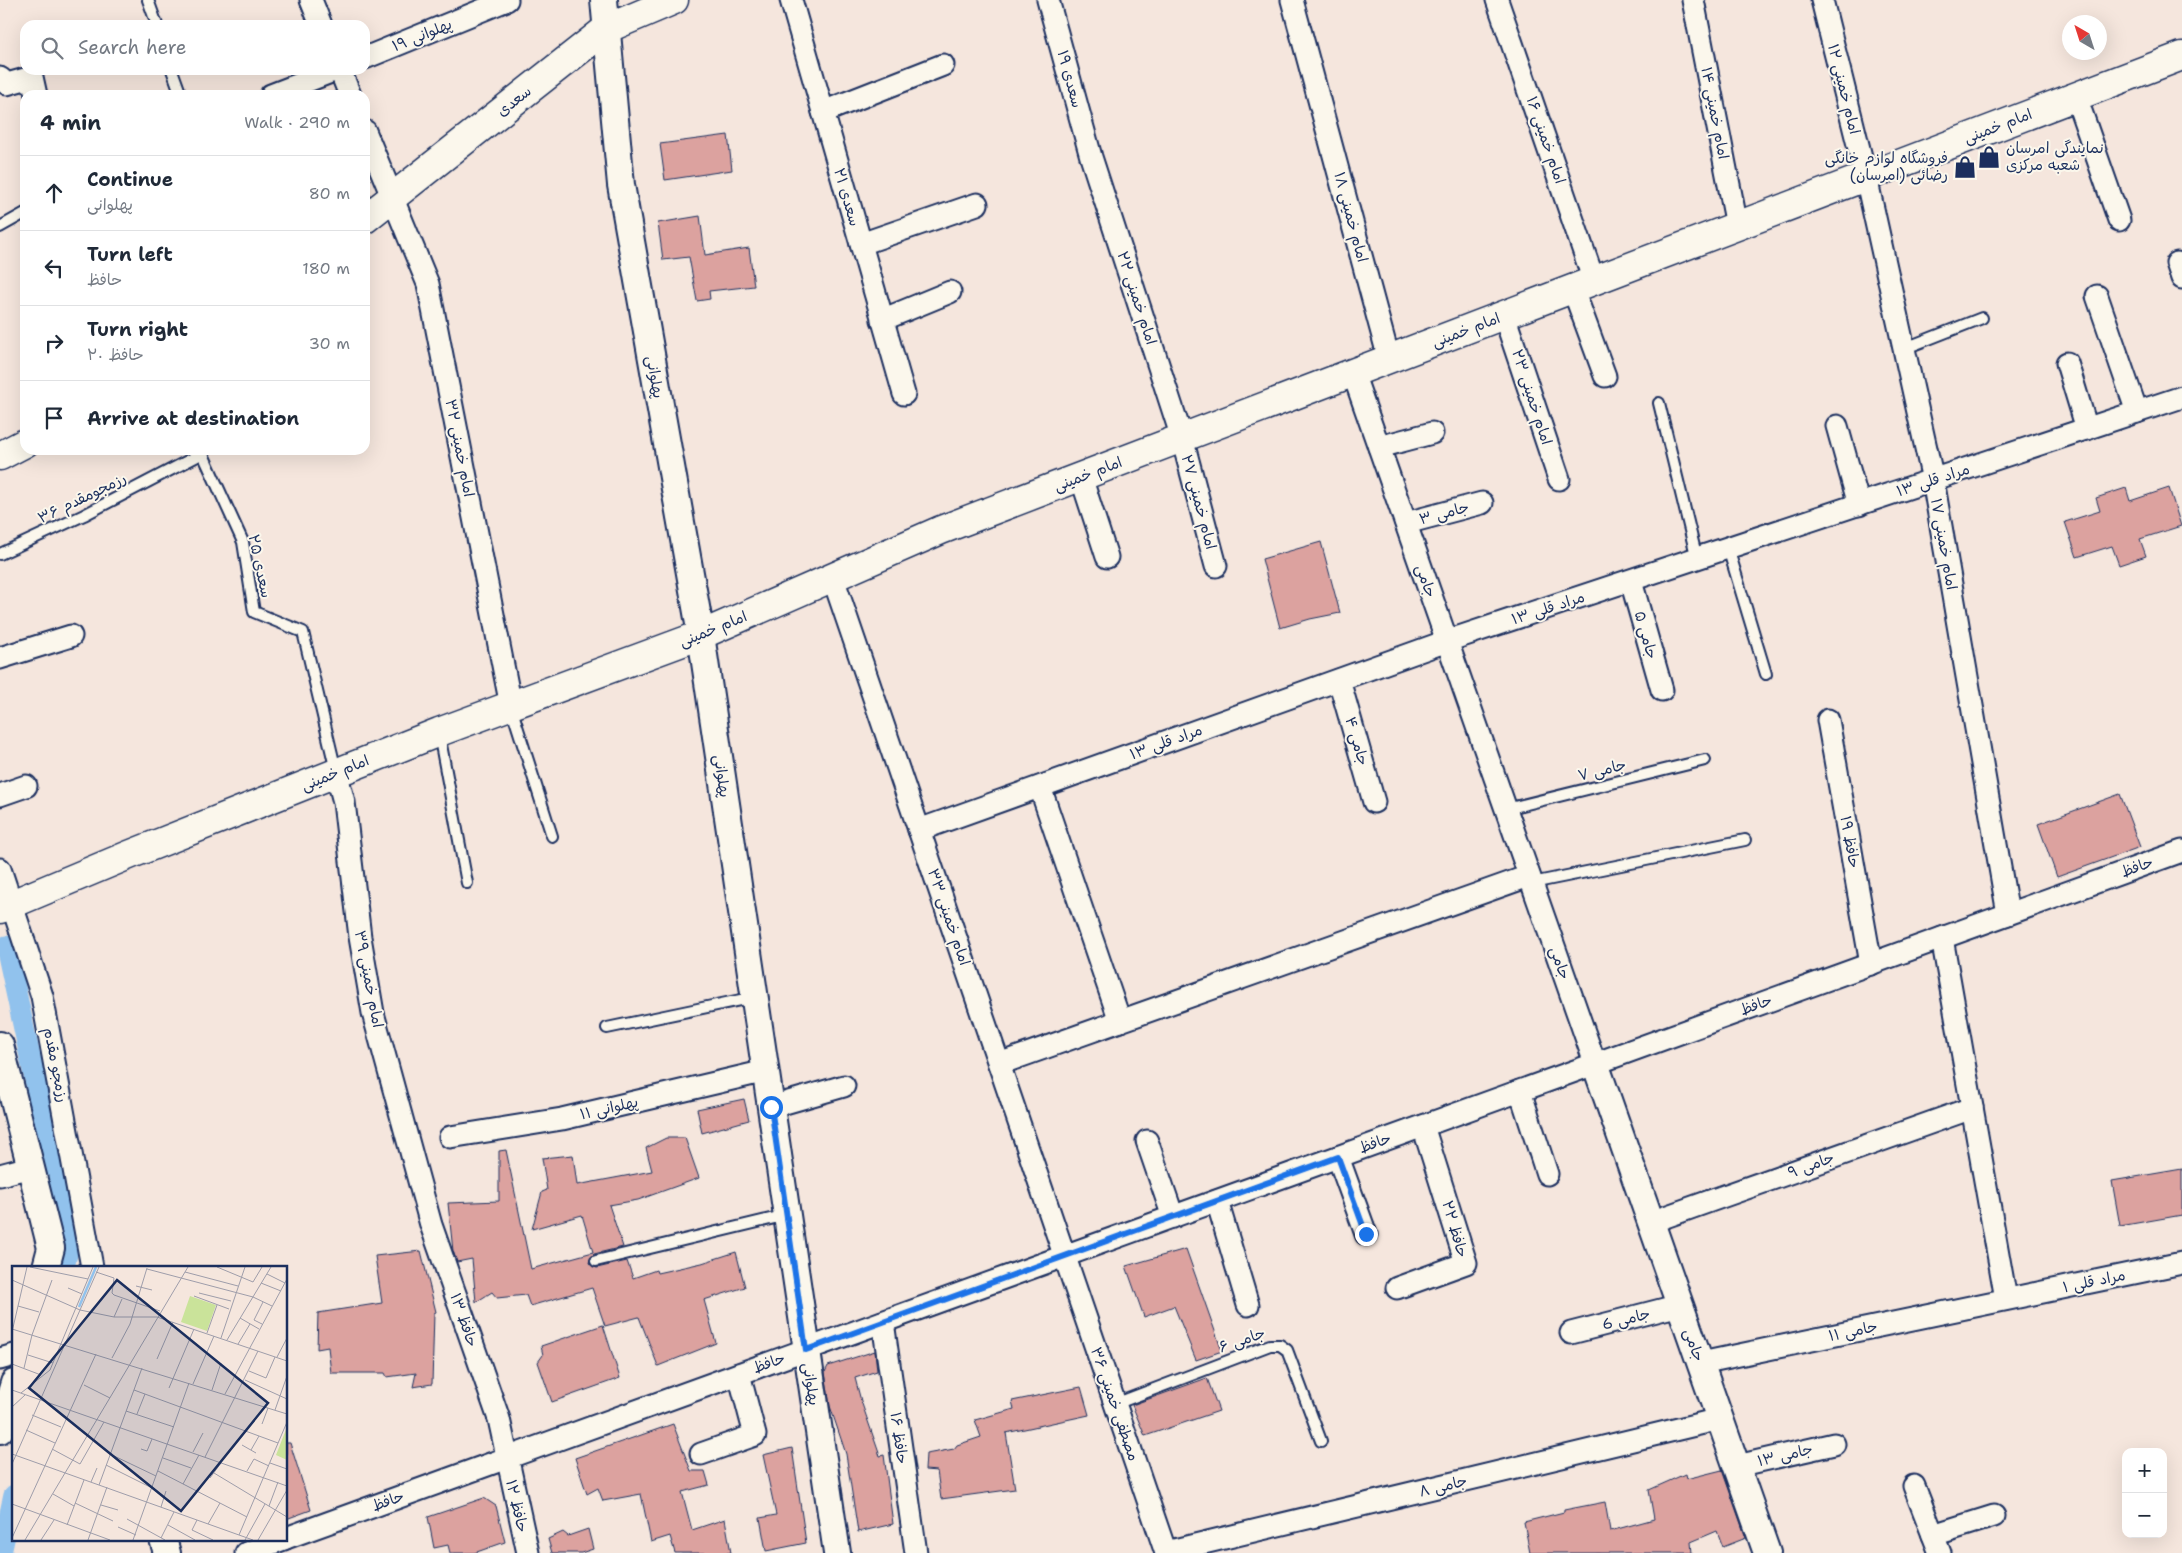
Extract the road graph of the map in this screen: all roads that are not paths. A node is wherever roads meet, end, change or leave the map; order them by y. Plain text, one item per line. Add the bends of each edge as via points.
1 (148, 0) edge
2 (311, 0) edge
3 (507, 0) edge
4 (604, 0) edge
5 (674, 0) edge
6 (791, 0) edge
7 (1048, 0) edge
8 (1292, 0) edge
9 (1497, 0) edge
10 (1693, 0) edge
11 (1822, 0) edge
12 (155, 20) edge
13 (319, 20) edge
14 (606, 29) junction
15 (370, 56) edge
16 (2182, 56) edge
17 (943, 65) dead end
18 (174, 75) edge
19 (325, 75) edge
20 (340, 75) edge
21 (0, 78) edge
22 (34, 86) edge
23 (179, 90) edge
24 (284, 90) edge
25 (348, 90) edge
26 (2076, 97) junction
27 (823, 112) junction
28 (370, 143) edge
29 (1091, 157) joint
30 (1866, 177) junction
31 (392, 196) junction
32 (977, 204) dead end
33 (370, 215) edge
34 (20, 217) edge
35 (2119, 220) dead end
36 (1737, 226) junction
37 (0, 227) edge
38 (861, 244) junction
39 (1584, 285) junction
40 (950, 292) dead end
41 (2097, 296) dead end
42 (1504, 315) junction
43 (1982, 318) dead end
44 (882, 320) junction
45 (1904, 349) junction
46 (1389, 359) junction
47 (2067, 363) dead end
48 (1353, 373) junction
49 (1605, 376) dead end
50 (904, 394) dead end
51 (2182, 397) edge
52 (1659, 403) dead end
53 (2138, 412) junction
54 (1837, 426) dead end
55 (2087, 429) junction
56 (1432, 432) dead end
57 (1182, 438) junction
58 (20, 446) edge
59 (1379, 447) junction
60 (195, 455) edge
61 (204, 455) edge
62 (0, 456) edge
63 (1081, 477) junction
64 (1559, 479) dead end
65 (1933, 480) junction
66 (1482, 502) dead end
67 (1859, 505) junction
68 (1406, 523) junction
69 (1728, 548) junction
70 (0, 554) edge
71 (1107, 557) dead end
72 (1697, 558) junction
73 (1216, 566) dead end
74 (832, 578) junction
75 (1631, 580) junction
76 (701, 635) junction
77 (71, 636) dead end
78 (1447, 642) junction
79 (0, 658) edge
80 (1766, 674) dead end
81 (1340, 680) junction
82 (1662, 690) dead end
83 (511, 706) junction
84 (1828, 720) dead end
85 (439, 732) junction
86 (1706, 760) dead end
87 (336, 772) junction
88 (26, 786) dead end
89 (1040, 787) junction
90 (0, 795) edge
91 (1374, 802) dead end
92 (1506, 809) junction
93 (919, 830) junction
94 (552, 836) dead end
95 (1745, 840) dead end
96 (2182, 851) edge
97 (0, 869) edge
98 (1531, 879) junction
99 (467, 883) dead end
100 (6, 906) edge
101 (2008, 914) junction
102 (1942, 938) junction
103 (1871, 964) junction
104 (755, 997) junction
105 (1120, 1021) junction
106 (607, 1028) dead end
107 (0, 1045) edge
108 (999, 1064) junction
109 (1595, 1064) junction
110 (766, 1071) junction
111 (844, 1086) dead end
112 (1520, 1091) junction
113 (771, 1107) junction
114 (1972, 1108) junction
115 (1423, 1126) junction
116 (450, 1137) dead end
117 (1146, 1141) dead end
118 (1338, 1157) junction
119 (30, 1167) junction
120 (1547, 1174) dead end
121 (0, 1175) edge
122 (419, 1182) joint
123 (1217, 1201) junction
124 (786, 1214) junction
125 (1173, 1217) junction
126 (1651, 1222) junction
127 (1366, 1234) dead end
128 (1065, 1256) junction
129 (596, 1261) dead end
130 (2182, 1263) edge
131 (46, 1266) edge
132 (92, 1266) edge
133 (1397, 1288) dead end
134 (2006, 1300) junction
135 (1248, 1305) dead end
136 (1680, 1305) junction
137 (883, 1322) junction
138 (1572, 1333) dead end
139 (806, 1350) junction
140 (1700, 1363) junction
141 (739, 1374) junction
142 (12, 1390) edge
143 (1115, 1404) junction
144 (1720, 1419) junction
145 (0, 1430) edge
146 (1321, 1441) dead end
147 (1834, 1444) dead end
148 (701, 1454) dead end
149 (506, 1459) junction
150 (1736, 1466) junction
151 (1914, 1486) dead end
152 (1994, 1516) dead end
153 (288, 1538) edge
154 (164, 1540) edge
155 (282, 1540) edge
156 (1936, 1544) edge
157 (167, 1553) edge
158 (246, 1553) edge
159 (528, 1553) edge
160 (836, 1553) edge
161 (916, 1553) edge
162 (1166, 1553) edge
163 (1767, 1553) edge

1 - 12 lane
2 - 13 street
3 - 15 street, پهلوانی ۱۹
4 - 14 street, پهلوانی
5 - 14 main road, سعدی
6 - 27 street, سعدی ۲۱
7 - 29 street, سعدی ۱۹
8 - 46 street, امام خمینی ۱۸
9 - 39 street, امام خمینی ۱۶
10 - 36 street, امام خمینی ۱۴
11 - 30 street, امام خمینی ۱۲
14 - 31 main road, سعدی
14 - 76 street, پهلوانی via 621,185
16 - 26 main road, امام خمینی
17 - 27 street
18 - 23 lane
19 - 24 street
20 - 25 street
21 - 22 street via 7,84
26 - 30 main road, امام خمینی
26 - 35 street
27 - 38 street, سعدی ۲۱
28 - 31 street, امام خمینی ۳۲
29 - 57 street, امام خمینی ۲۲
30 - 36 main road, امام خمینی
30 - 45 street, امام خمینی ۱۷
31 - 33 main road, سعدی
31 - 83 street, امام خمینی ۳۲ via 428,284
32 - 38 street
34 - 37 lane
36 - 39 main road, امام خمینی
38 - 44 street, سعدی ۲۱
39 - 42 main road, امام خمینی
39 - 49 street, امام خمینی ۱۶
40 - 44 street
41 - 53 street
42 - 46 main road, امام خمینی
42 - 64 street, امام خمینی ۲۳
43 - 45 lane
44 - 50 street, سعدی ۲۱
45 - 65 street, امام خمینی ۱۷
46 - 48 main road, امام خمینی
47 - 55 street
48 - 57 main road, امام خمینی
48 - 59 street, جامی
51 - 53 street, مراد قلی ۱۳
52 - 72 lane
53 - 55 street, مراد قلی ۱۳
54 - 67 street
55 - 65 street, مراد قلی ۱۳
56 - 59 street
57 - 63 main road, امام خمینی
57 - 73 street, امام خمینی ۲۷
58 - 62 main road
59 - 68 street, جامی
60 - 70 lane, رزمجومقدم ۳۶ via 84,515
61 - 87 lane, سعدی ۲۵ via 243,542 254,612 303,632
63 - 71 street
63 - 74 main road, امام خمینی via 941,530
65 - 67 street, مراد قلی ۱۳
65 - 101 street, امام خمینی ۱۷
66 - 68 street, جامی ۳
67 - 69 street, مراد قلی ۱۳
68 - 78 street, جامی
69 - 72 street, مراد قلی ۱۳
69 - 80 lane
72 - 75 street, مراد قلی ۱۳
74 - 76 main road, امام خمینی
74 - 93 street, امام خمینی ۳۳
75 - 78 street, مراد قلی ۱۳
75 - 82 street, جامی ۵
76 - 83 main road, امام خمینی
76 - 104 street, پهلوانی
77 - 79 street
78 - 81 street, مراد قلی ۱۳
78 - 92 street, جامی
81 - 89 street, مراد قلی ۱۳
81 - 91 street, جامی ۴
83 - 85 main road, امام خمینی
83 - 94 lane
84 - 103 street, حافظ ۱۹
85 - 87 main road, امام خمینی
85 - 99 lane
86 - 92 lane, جامی ۷
87 - 100 main road, امام خمینی
87 - 122 street, امام خمینی ۳۹ via 344,802 360,937 374,1013
88 - 90 street
89 - 93 street, مراد قلی ۱۳
89 - 105 street
92 - 98 street, جامی
93 - 108 street, امام خمینی ۳۳
95 - 98 lane
96 - 101 street, حافظ
97 - 100 street, رزمجو مقدم
98 - 105 street
98 - 109 street, جامی
100 - 132 street, رزمجو مقدم via 42,996
101 - 102 street, حافظ
102 - 103 street, حافظ
102 - 114 street
103 - 109 street, حافظ
104 - 106 lane
104 - 110 street, پهلوانی
105 - 108 street
107 - 119 street
108 - 128 street, امام خمینی ۳۳
109 - 112 street, حافظ
109 - 126 street, جامی
110 - 113 street, پهلوانی
110 - 116 street, پهلوانی ۱۱ via 562,1118
111 - 113 street
112 - 115 street, حافظ
112 - 120 street
113 - 124 street, پهلوانی
114 - 126 street, جامی ۹
114 - 134 street
115 - 118 street, حافظ
115 - 133 street, حافظ ۲۲ via 1466,1263
117 - 125 street
118 - 123 street, حافظ
118 - 127 street
119 - 121 street
119 - 131 street via 51,1248
122 - 149 street, حافظ ۱۳ via 431,1226 499,1419
123 - 125 street, حافظ
123 - 135 street
124 - 129 lane
124 - 139 street, پهلوانی
125 - 128 street, حافظ
126 - 136 street, جامی
128 - 137 street, حافظ
128 - 143 street, مصطفی خمینی ۳۶
130 - 134 street, مراد قلی ۱
134 - 140 street, جامی ۱۱
136 - 138 street, جامی 6
136 - 140 street, جامی
137 - 139 street, حافظ
137 - 161 street, حافظ ۱۶
139 - 141 street, حافظ
139 - 160 street, پهلوانی
140 - 144 street, جامی
141 - 148 street via 755,1435
141 - 149 street, حافظ
142 - 145 street
143 - 146 lane, جامی ۶ via 1270,1345 1280,1345 1287,1350
143 - 162 street, مصطفی خمینی ۳۶
144 - 150 street, جامی
144 - 162 street, جامی ۸
147 - 150 street, جامی ۱۳
149 - 153 street, حافظ
149 - 159 street, حافظ ۱۲
150 - 163 street, جامی
151 - 156 street
152 - 156 street
154 - 157 street
155 - 158 street, حافظ

